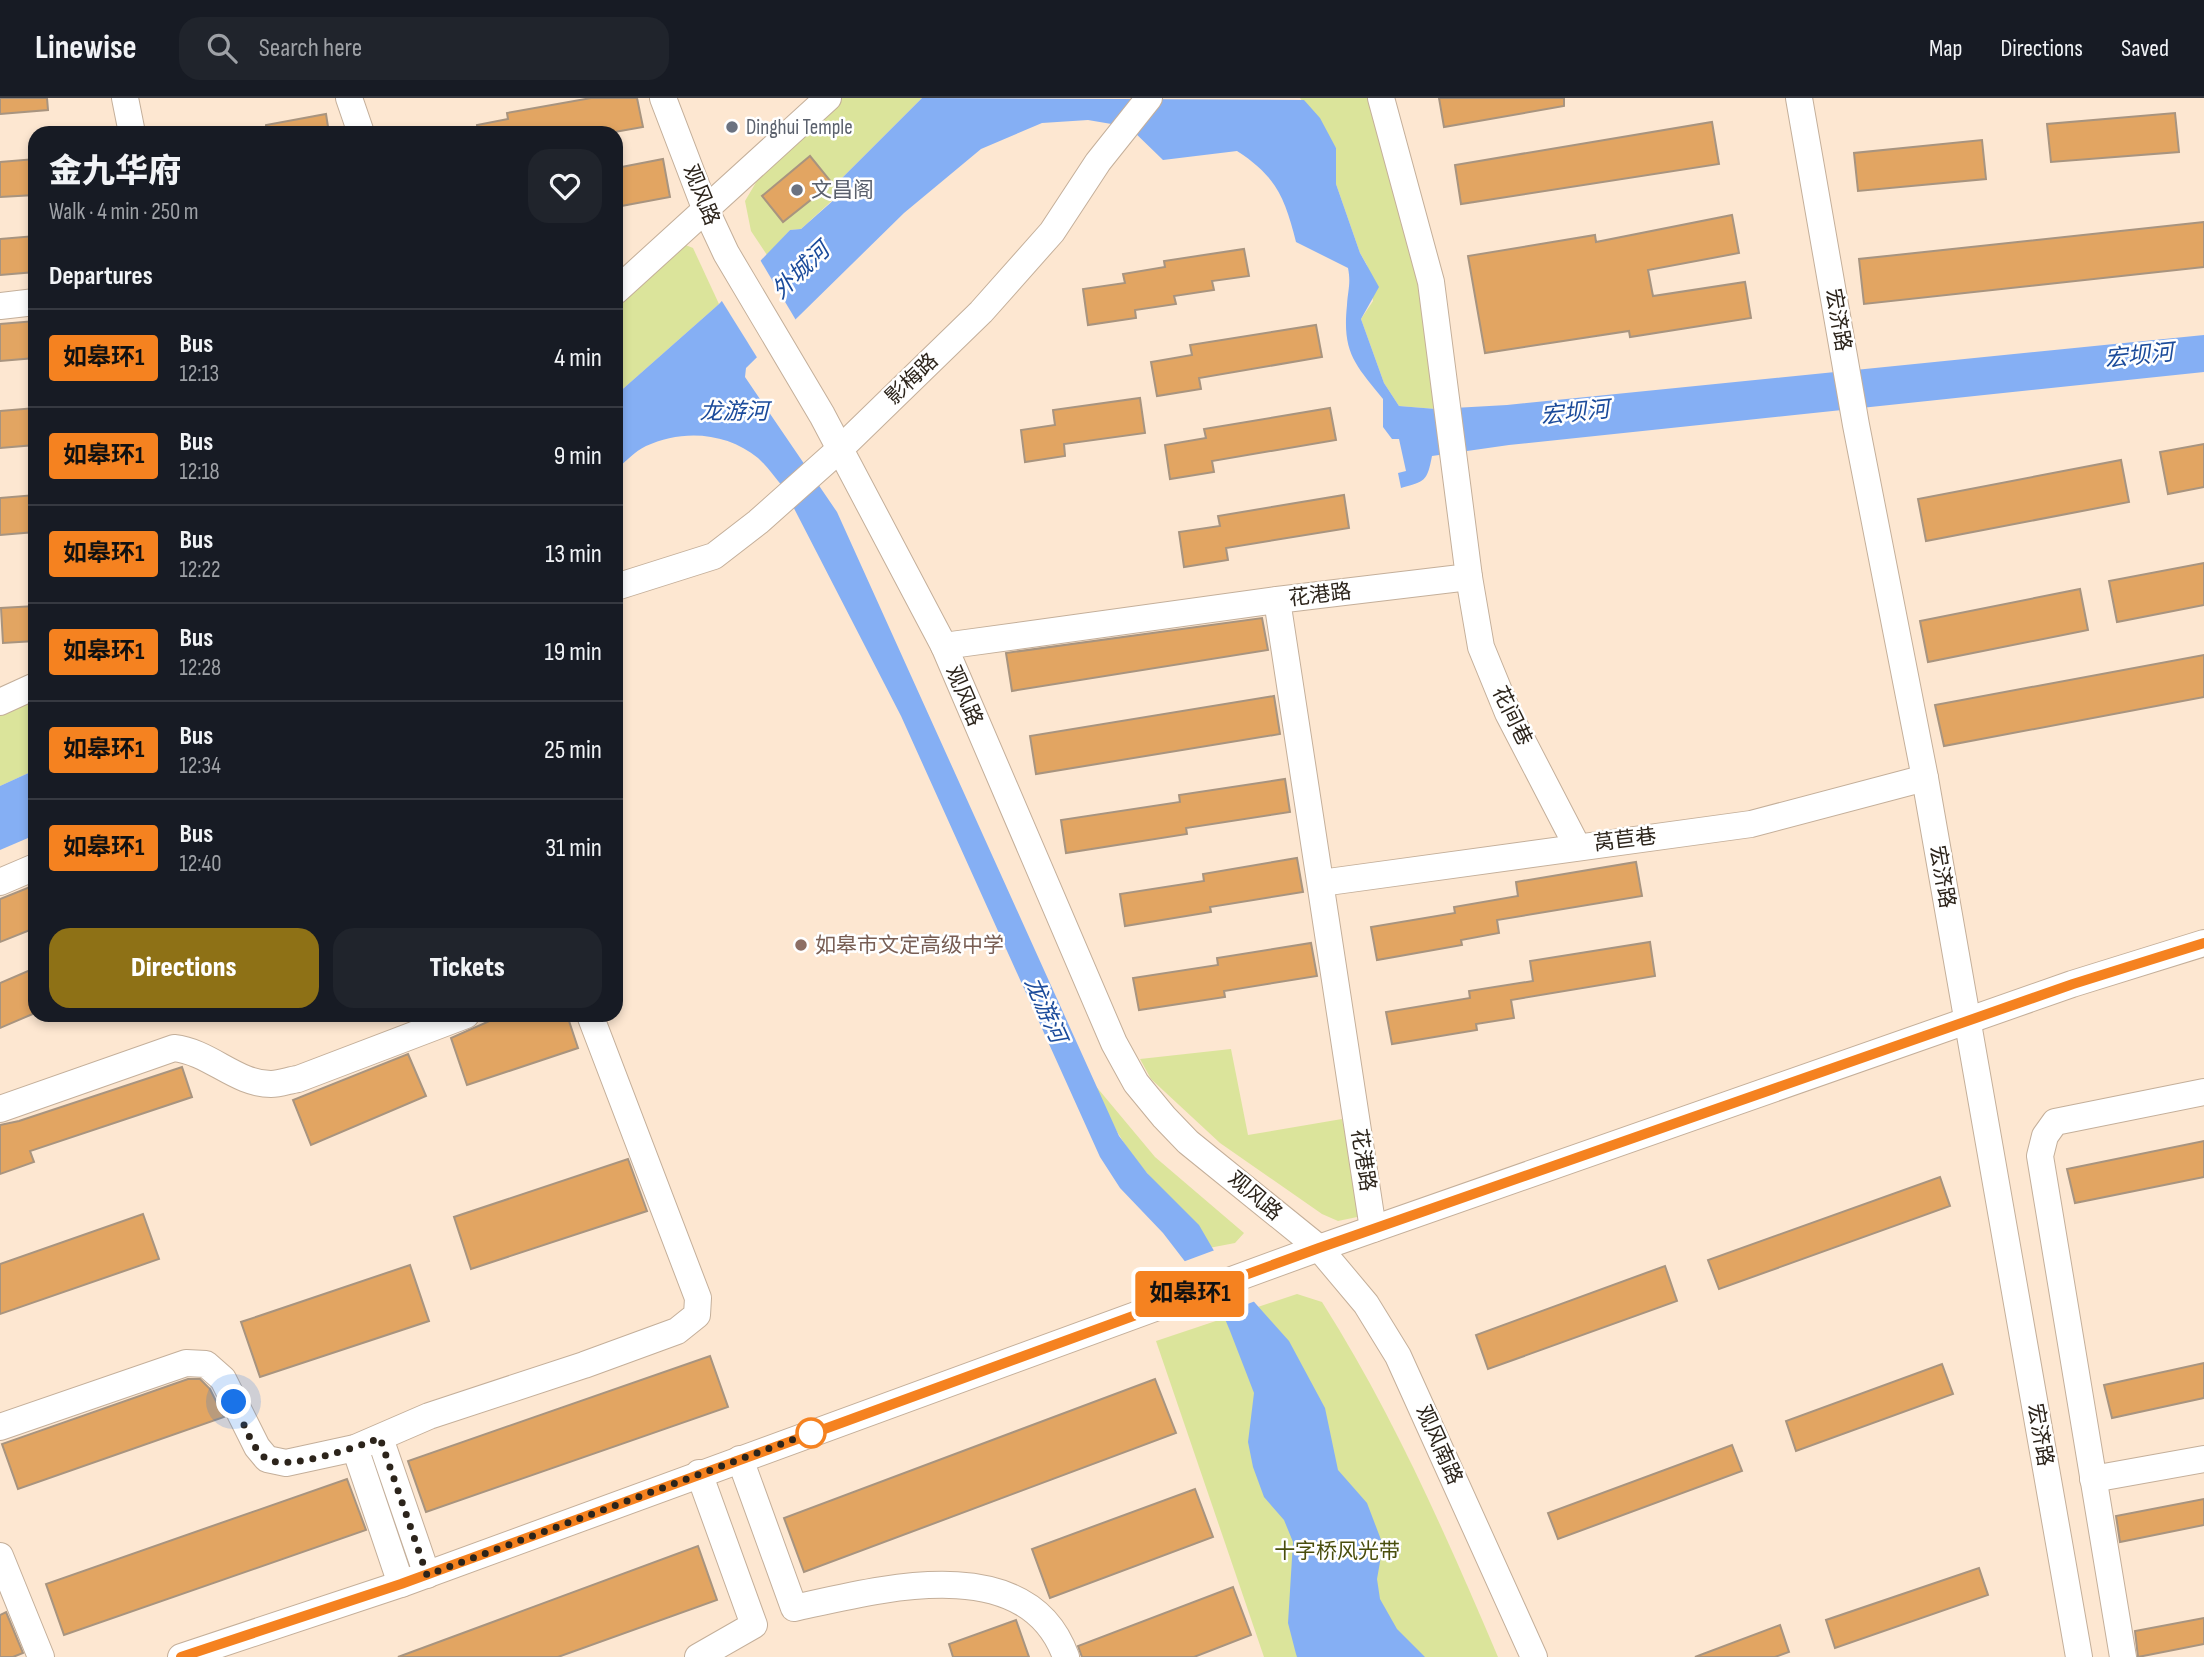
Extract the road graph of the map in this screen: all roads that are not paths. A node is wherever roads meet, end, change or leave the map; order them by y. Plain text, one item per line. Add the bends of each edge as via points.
1 (125, 98) edge
2 (349, 98) edge
3 (663, 98) edge
4 (828, 98) edge
5 (1149, 98) edge
6 (1381, 98) edge
7 (1799, 98) edge
8 (131, 126) edge
9 (359, 126) edge
10 (705, 208) junction
11 (623, 284) edge
12 (28, 303) edge
13 (0, 306) edge
14 (840, 449) junction
15 (1469, 577) junction
16 (623, 585) edge
17 (1277, 600) junction
18 (944, 646) junction
19 (28, 689) edge
20 (0, 702) edge
21 (1925, 778) junction
22 (1577, 846) junction
23 (28, 870) edge
24 (0, 882) edge
25 (1321, 883) junction
26 (2204, 943) edge
27 (448, 1022) edge
28 (593, 1022) edge
29 (1967, 1022) junction
30 (2204, 1092) edge
31 (0, 1109) edge
32 (1374, 1229) junction
33 (1319, 1248) junction
34 (0, 1427) edge
35 (380, 1438) junction
36 (355, 1448) junction
37 (740, 1459) junction
38 (2204, 1459) edge
39 (699, 1473) junction
40 (2093, 1479) junction
41 (0, 1556) edge
42 (427, 1575) junction
43 (401, 1584) junction
44 (794, 1608) junction
45 (754, 1625) junction
46 (41, 1657) edge
47 (181, 1657) edge
48 (698, 1657) edge
49 (1066, 1657) edge
50 (1534, 1657) edge
51 (2079, 1657) edge
52 (2123, 1657) edge

1 - 8 street
2 - 9 street
3 - 10 street, 观风路
4 - 10 street
5 - 14 street, 影梅路 via 1098,162 1052,232 981,312
6 - 15 street via 1431,282
7 - 21 street, 宏济路 via 1856,425
10 - 11 street
10 - 14 street, 观风路 via 726,253
12 - 13 street
14 - 16 street, 影梅路 via 714,556
14 - 18 street, 观风路
15 - 17 street, 花港路
15 - 22 street, 花间巷 via 1481,646 1508,713
17 - 18 street
17 - 25 street, 花港路
18 - 33 street, 观风路 via 1108,1032 1136,1083 1188,1142
19 - 20 street
21 - 22 street, 莴苣巷 via 1751,824
21 - 29 street, 宏济路
22 - 25 street, 莴苣巷
23 - 24 street
25 - 32 street, 花港路
26 - 29 street
27 - 31 street via 298,1079 270,1084 237,1075 194,1050 174,1048
28 - 35 street via 698,1298 697,1314 677,1331 429,1416
29 - 32 street
29 - 51 street, 宏济路
30 - 40 street via 2055,1122 2045,1136 2041,1176
32 - 33 street
33 - 37 street
33 - 50 street, 观风南路 via 1353,1286 1398,1356
34 - 36 street via 186,1363 206,1364 223,1379 267,1459 286,1463
35 - 36 street
35 - 42 street
36 - 43 street
37 - 39 street
37 - 44 street
38 - 40 street
39 - 42 street
39 - 45 street
40 - 52 street
41 - 46 street
42 - 43 street
43 - 47 street
44 - 45 street
44 - 49 street via 898,1587 987,1589 1025,1602 1061,1643
45 - 48 street

